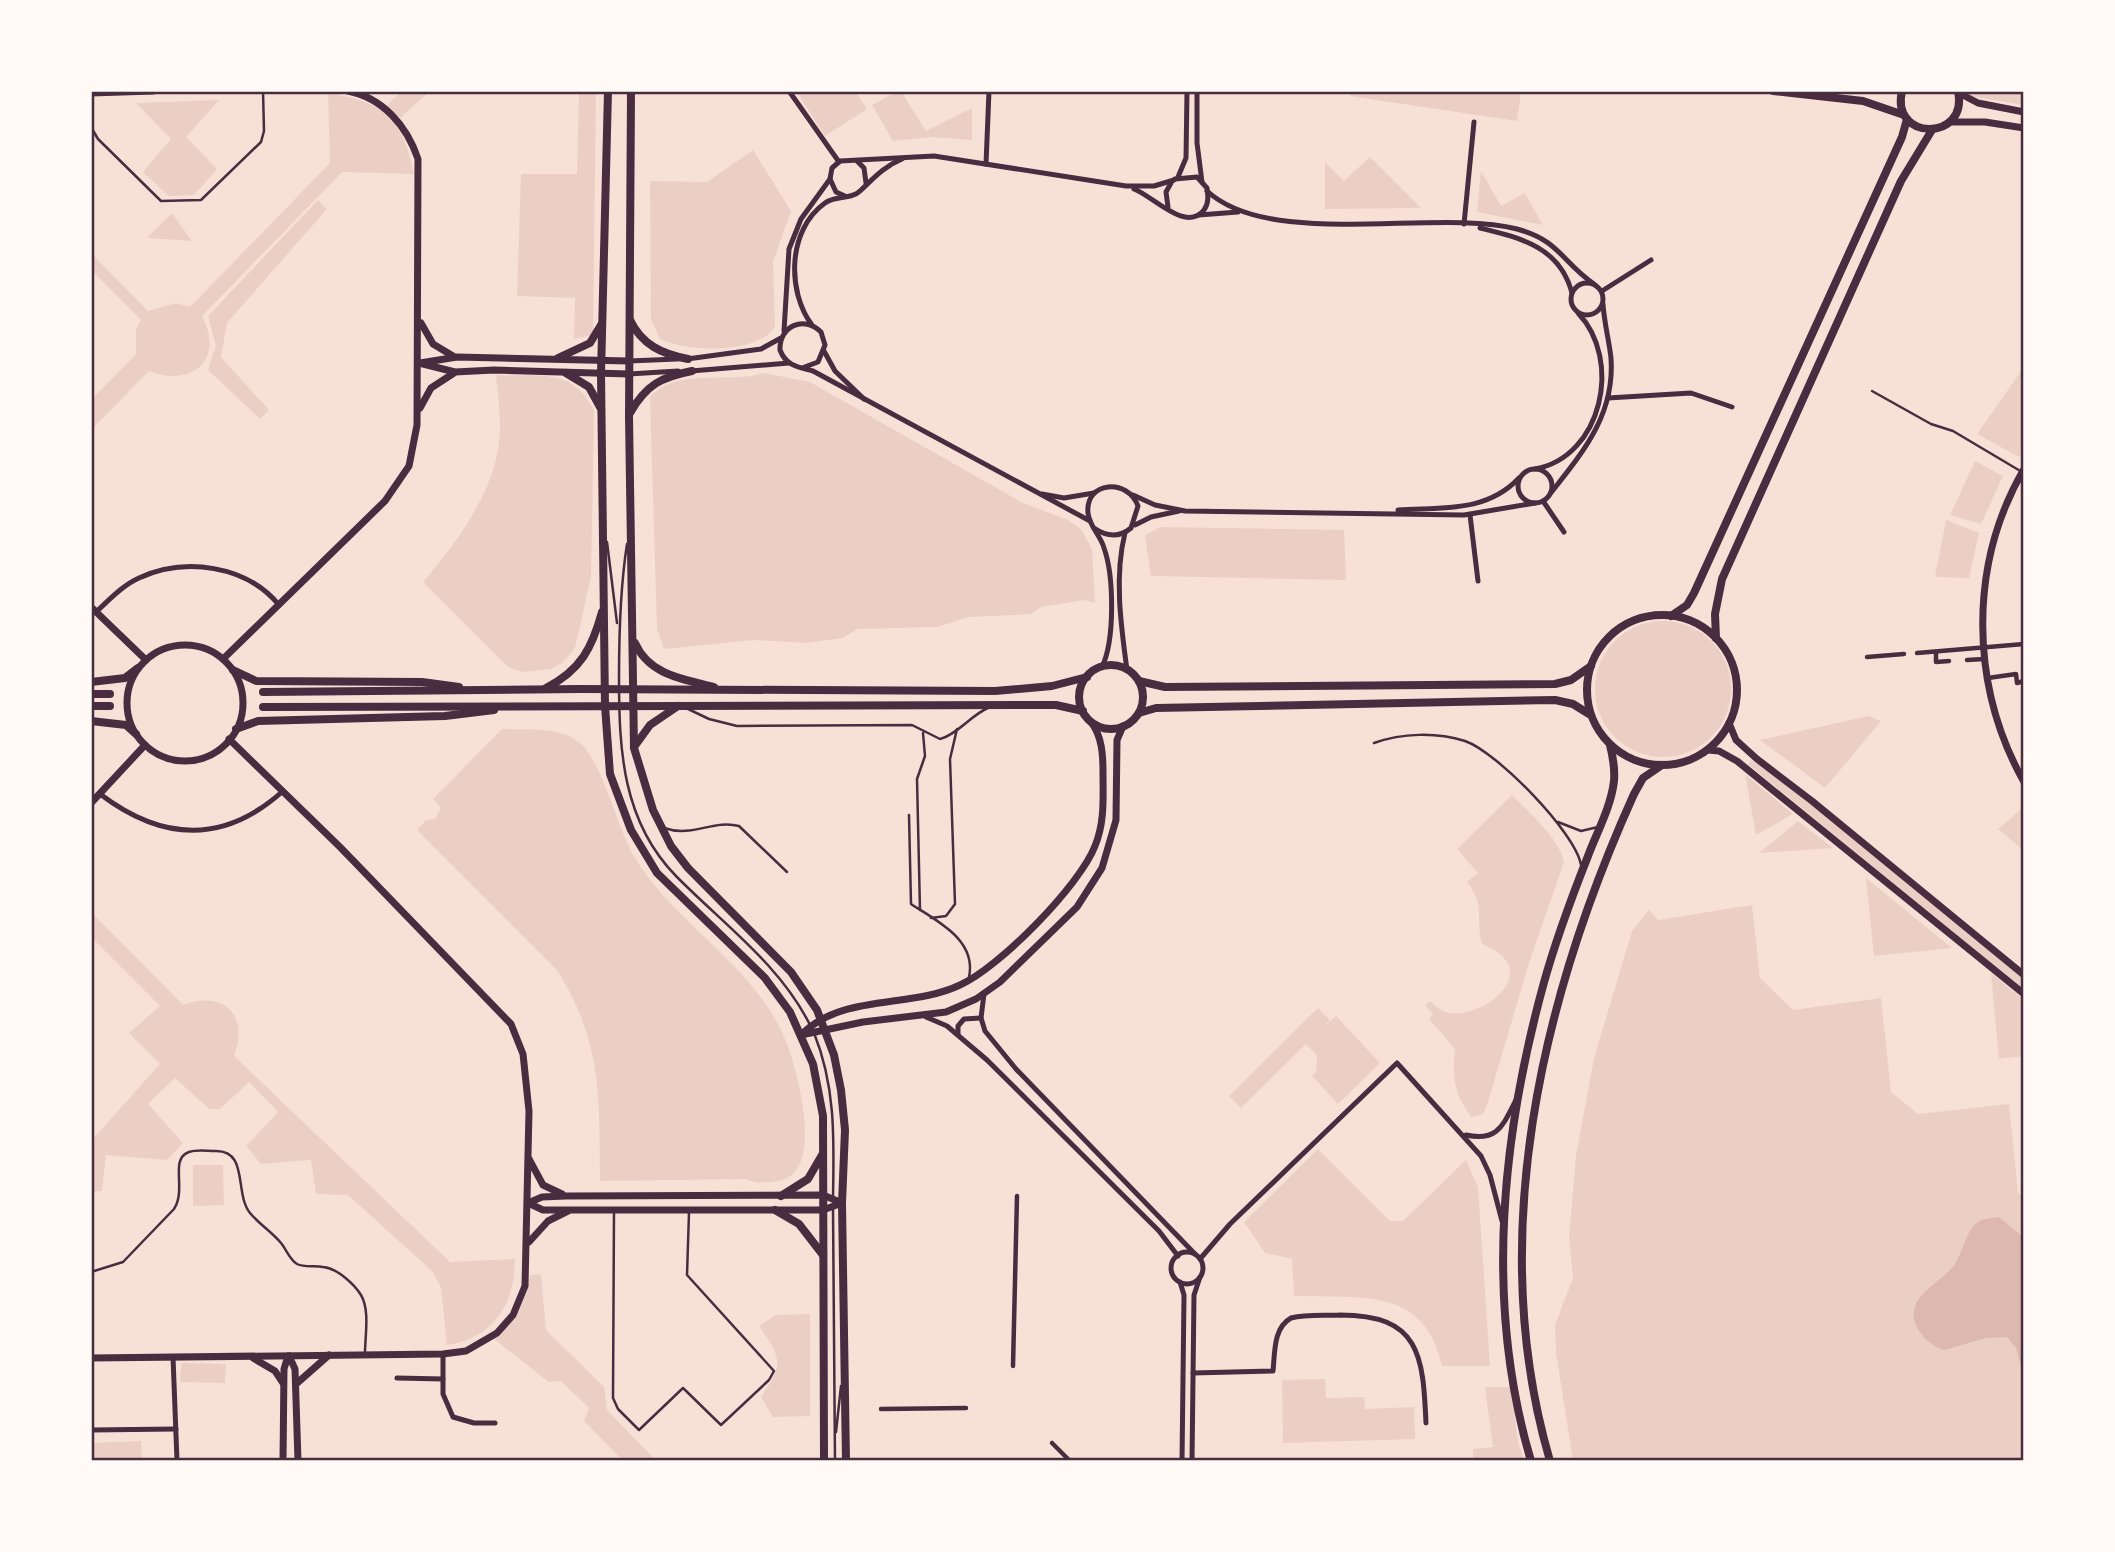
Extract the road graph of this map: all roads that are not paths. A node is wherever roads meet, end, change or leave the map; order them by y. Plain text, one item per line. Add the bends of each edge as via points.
1 (153, 91) edge
2 (263, 91) edge
3 (348, 91) edge
4 (608, 91) edge
5 (631, 91) edge
6 (789, 91) edge
7 (989, 91) edge
8 (1187, 91) edge
9 (1197, 91) edge
10 (1773, 91) edge
11 (1902, 91) edge
12 (111, 92) edge
13 (1958, 92) edge
14 (91, 93) edge
15 (2024, 112) edge
16 (1905, 117) junction
17 (1474, 122) dead end
18 (1950, 122) junction
19 (91, 127) edge
20 (2024, 128) edge
21 (1932, 130) junction
22 (911, 156) junction
23 (854, 160) junction
24 (839, 162) junction
25 (986, 164) junction
26 (830, 179) junction
27 (1175, 179) junction
28 (1202, 182) junction
29 (865, 184) junction
30 (1126, 186) junction
31 (1207, 191) junction
32 (845, 196) junction
33 (1172, 212) junction
34 (1248, 212) junction
35 (1195, 216) junction
36 (1465, 224) junction
37 (1651, 260) dead end
38 (1594, 284) junction
39 (1602, 291) junction
40 (1572, 293) junction
41 (1603, 304) junction
42 (1578, 313) junction
43 (418, 314) junction
44 (629, 317) junction
45 (602, 322) junction
46 (812, 326) junction
47 (783, 335) junction
48 (824, 351) junction
49 (457, 357) junction
50 (558, 358) junction
51 (602, 359) junction
52 (688, 359) junction
53 (629, 361) junction
54 (419, 363) junction
55 (789, 363) junction
56 (802, 368) junction
57 (692, 370) junction
58 (455, 372) junction
59 (566, 373) junction
60 (601, 374) junction
61 (629, 374) junction
62 (1872, 391) dead end
63 (1608, 398) junction
64 (872, 405) junction
65 (1732, 407) dead end
66 (418, 411) junction
67 (602, 411) junction
68 (629, 416) junction
69 (1535, 469) junction
70 (2023, 470) edge
71 (1519, 478) junction
72 (1026, 488) junction
73 (1096, 492) junction
74 (1550, 494) junction
75 (1133, 495) junction
76 (1543, 501) junction
77 (1535, 503) junction
78 (1185, 510) junction
79 (1363, 512) junction
80 (1470, 515) junction
81 (1090, 521) junction
82 (603, 522) junction
83 (631, 524) junction
84 (1094, 528) junction
85 (1131, 528) junction
86 (1564, 532) dead end
87 (1125, 533) junction
88 (1478, 581) dead end
89 (604, 602) junction
90 (279, 605) junction
91 (94, 609) edge
92 (1671, 616) junction
93 (618, 631) junction
94 (632, 635) junction
95 (1716, 638) junction
96 (2024, 644) edge
97 (1936, 652) junction
98 (1917, 653) dead end
99 (1904, 654) dead end
100 (1867, 657) dead end
101 (223, 659) junction
102 (1984, 659) junction
103 (146, 660) junction
104 (1967, 660) dead end
105 (1949, 661) dead end
106 (1591, 666) junction
107 (1102, 667) junction
108 (138, 668) junction
109 (233, 670) junction
110 (1127, 670) junction
111 (2024, 674) edge
112 (2016, 676) junction
113 (1087, 677) junction
114 (1986, 678) junction
115 (1139, 681) junction
116 (2024, 681) edge
117 (91, 682) edge
118 (605, 689) junction
119 (619, 689) junction
120 (542, 690) junction
121 (633, 690) junction
122 (479, 691) junction
123 (727, 691) junction
124 (263, 692) dead end
125 (91, 694) edge
126 (110, 694) dead end
127 (680, 705) junction
128 (995, 705) junction
129 (91, 706) edge
130 (110, 706) dead end
131 (514, 706) junction
132 (605, 706) junction
133 (619, 706) junction
134 (632, 706) junction
135 (263, 707) dead end
136 (1083, 711) junction
137 (1139, 713) junction
138 (1591, 716) junction
139 (91, 721) edge
140 (1091, 722) junction
141 (1729, 723) junction
142 (1123, 726) junction
143 (236, 729) junction
144 (957, 729) junction
145 (923, 732) junction
146 (136, 734) junction
147 (229, 739) junction
148 (1374, 743) dead end
149 (145, 745) junction
150 (1610, 745) junction
151 (634, 748) junction
152 (1708, 750) junction
153 (1662, 765) junction
154 (2024, 782) edge
155 (284, 791) junction
156 (100, 794) junction
157 (91, 803) edge
158 (909, 815) dead end
159 (1555, 821) junction
160 (659, 825) junction
161 (1600, 827) junction
162 (787, 872) dead end
163 (1580, 876) junction
164 (920, 910) junction
165 (931, 918) junction
166 (2024, 975) edge
167 (967, 982) junction
168 (984, 994) junction
169 (2024, 994) edge
170 (926, 1017) junction
171 (821, 1018) junction
172 (981, 1018) junction
173 (810, 1026) junction
174 (826, 1032) junction
175 (958, 1034) junction
176 (802, 1035) junction
177 (815, 1035) junction
178 (1520, 1091) junction
179 (1466, 1136) junction
180 (823, 1152) junction
181 (528, 1157) junction
182 (823, 1195) junction
183 (566, 1196) junction
184 (781, 1196) junction
185 (1017, 1196) dead end
186 (833, 1198) junction
187 (528, 1203) junction
188 (842, 1203) junction
189 (828, 1209) junction
190 (569, 1210) junction
191 (614, 1210) junction
192 (689, 1210) junction
193 (775, 1210) junction
194 (1503, 1226) junction
195 (527, 1245) junction
196 (1178, 1255) junction
197 (824, 1256) junction
198 (1197, 1256) junction
199 (91, 1272) edge
200 (1200, 1277) junction
201 (1180, 1282) junction
202 (845, 1351) junction
203 (365, 1353) junction
204 (329, 1354) junction
205 (443, 1354) junction
206 (249, 1356) junction
207 (289, 1356) junction
208 (173, 1357) junction
209 (91, 1358) edge
210 (1013, 1366) dead end
211 (1193, 1373) junction
212 (397, 1378) dead end
213 (443, 1379) junction
214 (284, 1384) junction
215 (296, 1384) junction
216 (966, 1408) dead end
217 (881, 1409) dead end
218 (495, 1423) dead end
219 (1426, 1423) dead end
220 (176, 1429) junction
221 (91, 1430) edge
222 (1052, 1443) dead end
223 (835, 1446) junction
224 (1530, 1460) edge
225 (177, 1461) edge
226 (283, 1461) edge
227 (298, 1461) edge
228 (824, 1461) edge
229 (835, 1461) edge
230 (846, 1461) edge
231 (1070, 1461) edge
232 (1182, 1461) edge
233 (1192, 1461) edge
234 (1550, 1461) edge

1 - 12 street
2 - 19 lane via 261,142 201,200 161,201
3 - 43 street via 372,99 396,118 418,159
4 - 45 main road
5 - 44 main road
6 - 24 street
7 - 25 street
8 - 27 street via 1186,158
9 - 28 street
10 - 16 main road via 1863,101
11 - 16 main road
12 - 14 street
13 - 15 street via 1978,103
13 - 18 main road via 1958,109
16 - 21 main road
16 - 92 main road via 1902,137 1694,593 1687,606
17 - 36 street
18 - 20 street
18 - 21 main road
21 - 95 main road via 1900,181 1722,579
22 - 23 street
22 - 25 street
22 - 29 street via 880,170
23 - 24 street
23 - 29 street via 864,168
24 - 26 street
25 - 30 street
26 - 32 street via 836,192
26 - 47 street via 801,219 789,248
27 - 28 street via 1190,175
27 - 30 street via 1154,186
27 - 33 street via 1166,199
28 - 31 street
29 - 32 street via 855,195
30 - 33 street via 1151,196
31 - 34 street
31 - 35 street via 1205,209
32 - 46 street via 818,208 796,257 796,296
33 - 35 street via 1185,218
34 - 35 street
34 - 36 street via 1317,223
36 - 38 street via 1502,226 1544,239
36 - 40 street via 1541,248 1562,267
37 - 39 street
38 - 39 street
38 - 40 street via 1579,284
39 - 41 street
40 - 42 street via 1571,304
41 - 42 street via 1595,313
41 - 63 street via 1611,357
42 - 69 street via 1594,331 1601,351 1602,383 1596,410 1570,455
43 - 49 street via 433,344
43 - 54 street
44 - 52 main road via 647,344
44 - 53 main road
45 - 50 main road via 590,343
45 - 51 main road
46 - 47 street via 798,323
46 - 48 street via 824,338
47 - 52 street via 761,349
47 - 55 street via 780,350
48 - 56 street via 818,362
48 - 64 street via 835,371
49 - 50 street
49 - 54 street
50 - 51 street
51 - 53 street
51 - 60 main road
52 - 53 street
53 - 61 main road
54 - 58 street
54 - 66 street
55 - 56 street
55 - 57 street
56 - 64 street
57 - 61 street
57 - 68 main road via 655,382 639,397
58 - 59 street
58 - 66 street via 431,388
59 - 60 street
59 - 67 main road via 589,387
60 - 61 street
60 - 67 main road
61 - 68 main road
62 - 70 lane
63 - 65 street via 1691,393
63 - 74 street via 1589,445
64 - 72 street
66 - 90 street via 415,444 401,481
67 - 82 main road
68 - 83 main road
69 - 71 street
69 - 74 street via 1551,479
70 - 102 street via 1995,532 1985,584
71 - 77 street via 1519,494
71 - 79 street via 1504,493 1485,502
72 - 73 street via 1064,498
72 - 81 street
73 - 75 street via 1114,486
73 - 81 street via 1089,504
74 - 76 street
75 - 78 street
75 - 85 street via 1138,514
76 - 77 street
76 - 86 street
77 - 80 street
78 - 79 street
78 - 85 street via 1151,517
79 - 80 street
80 - 88 street
81 - 84 street
82 - 89 main road
82 - 93 lane
83 - 93 lane
83 - 94 main road
84 - 87 street via 1109,536
84 - 107 street via 1109,572 1110,629
85 - 87 street
87 - 110 street via 1120,564
89 - 118 main road
89 - 120 main road via 583,661
90 - 91 street via 257,582 239,575 176,568 138,578
90 - 101 street
91 - 103 street
92 - 95 main road via 1696,623
92 - 106 main road via 1628,623 1605,641
93 - 119 lane
94 - 121 main road
94 - 123 main road via 639,652 656,669
95 - 141 main road via 1726,650 1736,679 1735,709
96 - 97 street
97 - 98 street
97 - 105 street via 1936,662
99 - 100 street
101 - 103 street via 187,645 165,648
101 - 109 street
102 - 104 street
102 - 114 street
103 - 108 street
106 - 115 main road via 1571,680 1555,684 1165,687
106 - 138 main road via 1587,682
107 - 110 main road
107 - 113 main road
108 - 117 main road via 125,678
108 - 146 street via 127,701
109 - 122 main road via 256,681 422,682
109 - 143 street via 243,699
110 - 115 main road
111 - 112 street
112 - 114 street
112 - 116 street via 2017,683
113 - 123 main road via 1052,686 995,691
113 - 136 main road via 1080,694
114 - 154 street via 2003,739
115 - 137 main road via 1143,697
118 - 119 main road
118 - 120 main road
118 - 132 main road
119 - 121 main road
119 - 133 lane
120 - 122 main road
121 - 123 main road
121 - 134 main road
122 - 124 main road
125 - 126 main road
127 - 128 main road
127 - 134 main road
127 - 145 lane via 737,726 912,725
127 - 151 main road via 656,720
128 - 136 main road via 1056,705
128 - 144 lane
129 - 130 main road
131 - 132 main road
131 - 135 main road
131 - 143 main road via 444,716 258,721
132 - 133 main road
132 - 176 main road via 610,774 645,855 662,879 772,987
133 - 134 main road
133 - 173 lane via 624,773 639,819 661,859 766,963 797,1000
134 - 151 main road
136 - 140 main road
137 - 138 main road via 1156,708 1555,700 1583,708
137 - 142 main road
138 - 150 main road
139 - 146 main road via 119,723
140 - 142 main road via 1107,728
140 - 167 street via 1100,738 1103,799 1100,832 1092,854 1065,892 1000,957
141 - 152 main road
141 - 166 street via 1736,740 1757,760
142 - 168 street via 1117,740 1116,820 1096,881 1062,921
143 - 147 street
144 - 145 lane via 940,738
144 - 165 lane via 950,759 955,904 946,916
145 - 164 lane via 925,756 917,779
146 - 149 street
147 - 149 street via 215,752 189,760 170,759
147 - 155 street
148 - 159 lane via 1420,735 1466,741 1507,772
149 - 156 street
150 - 153 main road via 1643,763
150 - 161 main road via 1614,782
151 - 160 main road
152 - 153 main road
152 - 169 street via 1737,761
153 - 234 main road via 1643,778 1634,794 1585,914 1558,1002 1526,1167 1521,1233 1524,1315
155 - 156 street via 241,820 190,832 139,820
155 - 181 street via 511,1024 527,1077
156 - 157 street
158 - 164 lane via 912,904
159 - 161 lane via 1574,831
159 - 163 lane via 1580,857
160 - 162 lane via 693,832 729,823 739,826
160 - 171 main road via 688,868 791,971
161 - 163 main road
163 - 178 main road via 1543,986
164 - 165 lane
165 - 167 lane via 967,947 971,970
167 - 171 street via 932,995
168 - 170 street
168 - 172 street
170 - 174 street via 855,1024
170 - 175 street
171 - 173 street
171 - 174 main road
172 - 175 street via 964,1019
172 - 198 street via 985,1031 1016,1069
173 - 176 street
173 - 177 lane
174 - 177 street
174 - 188 main road via 839,1075 844,1116
175 - 196 street via 1019,1090
176 - 177 street
176 - 180 main road via 820,1094
177 - 186 lane via 832,1101
178 - 179 street via 1494,1133 1485,1138
178 - 194 main road
179 - 194 street via 1486,1165
179 - 198 street via 1397,1063
180 - 182 main road
180 - 184 main road via 808,1179
181 - 183 street via 543,1185
181 - 187 street
182 - 184 street
182 - 186 street
182 - 189 main road
183 - 184 street
183 - 187 street
185 - 210 street
186 - 188 street
186 - 189 lane
187 - 190 street via 543,1210
187 - 195 street
188 - 189 street
188 - 202 main road
189 - 193 street
189 - 197 main road
189 - 223 lane
190 - 191 street
190 - 195 street via 540,1227
191 - 192 street
191 - 192 lane via 613,1398 639,1430 683,1388 721,1425 774,1371 687,1275
192 - 193 street
193 - 197 main road via 799,1224
194 - 224 main road via 1505,1317
195 - 205 street via 526,1286 513,1315 466,1351
196 - 198 street
196 - 201 street via 1172,1272
197 - 228 main road
198 - 200 street via 1203,1266
199 - 203 lane via 123,1262 174,1209 180,1200 178,1167 184,1154 223,1150 239,1165 246,1207 292,1260 330,1268 359,1293 365,1306
200 - 201 street
200 - 211 street via 1194,1295
201 - 232 street via 1184,1295
202 - 223 lane
202 - 230 main road
203 - 204 street
203 - 205 street
204 - 207 street
204 - 215 street
205 - 213 street
206 - 207 street
206 - 208 street
206 - 214 street via 275,1371
207 - 214 street
207 - 215 street
208 - 209 street
208 - 220 street
211 - 219 street via 1273,1371 1278,1334 1291,1318 1376,1318 1404,1331 1419,1355
211 - 233 street
212 - 213 street
213 - 218 street via 443,1394 453,1417
214 - 226 street
215 - 227 street
216 - 217 street
220 - 221 street
220 - 225 street
222 - 231 street
223 - 229 lane

